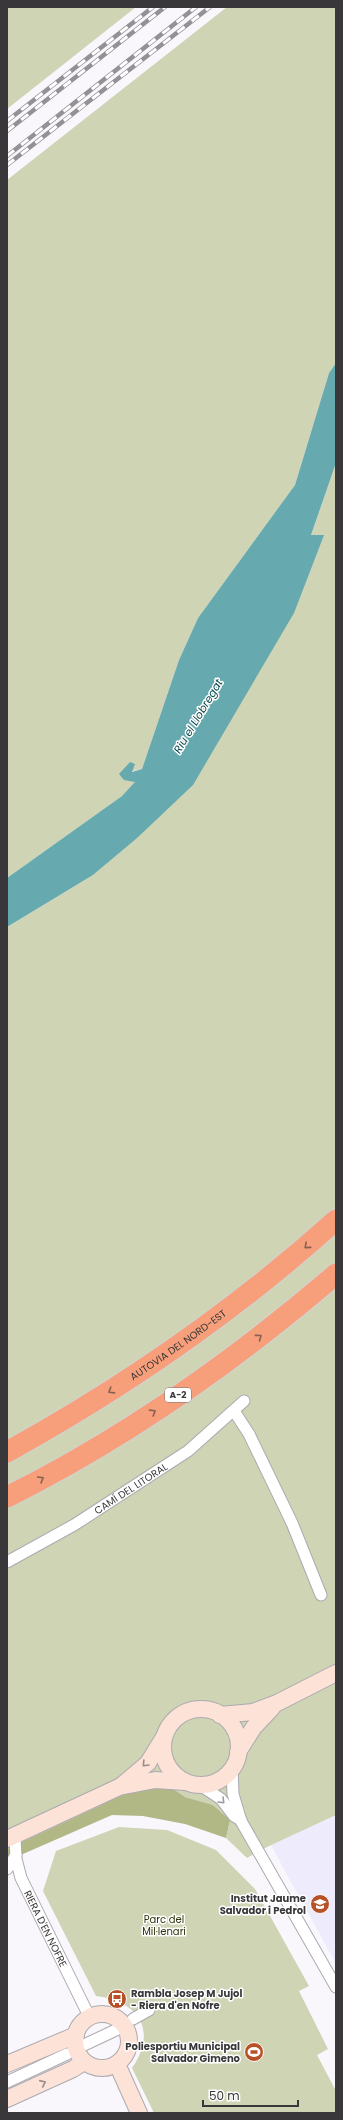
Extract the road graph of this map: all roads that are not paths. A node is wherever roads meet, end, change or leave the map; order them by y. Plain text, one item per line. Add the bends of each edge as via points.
1 (336, 1220) edge
2 (336, 1274) edge
3 (244, 1401) dead end
4 (234, 1411) junction
5 (7, 1452) edge
6 (7, 1497) edge
7 (7, 1562) edge
8 (321, 1595) dead end
9 (336, 1673) edge
10 (277, 1703) junction
11 (220, 1715) junction
12 (165, 1736) junction
13 (238, 1752) junction
14 (232, 1768) junction
15 (193, 1784) junction
16 (119, 1787) junction
17 (241, 1821) junction
18 (11, 1837) edge
19 (16, 1855) junction
20 (7, 1870) edge
21 (21, 1878) junction
22 (336, 1987) edge
23 (149, 2010) dead end
24 (90, 2018) junction
25 (132, 2019) dead end
26 (118, 2029) dead end
27 (80, 2040) junction
28 (67, 2054) dead end
29 (84, 2062) junction
30 (7, 2064) edge
31 (117, 2064) junction
32 (7, 2082) edge
33 (7, 2099) edge
34 (139, 2113) edge

1 -> 5 highway, AUTOVIA DEL NORD-EST via 263,1282 207,1325 115,1388
6 -> 2 highway, A-2 via 104,1443 162,1406 268,1329
3 - 4 street, CAMÍ DEL LITORAL
4 - 7 street, CAMÍ DEL LITORAL via 188,1451 74,1525
4 - 8 street via 249,1434 292,1523
9 - 10 main road
10 - 11 main road via 253,1712
10 - 13 main road via 254,1727
11 - 12 main road via 204,1710 187,1712 173,1721
11 - 13 main road via 234,1731
12 - 15 main road via 163,1750 167,1763 175,1775
12 -> 16 main road via 148,1763
13 - 14 main road
14 - 15 main road via 220,1780
14 - 17 street via 233,1794
15 - 16 main road via 155,1780
15 -> 17 street via 218,1797
16 - 18 main road
17 - 22 street
18 - 19 street, RIERA D'EN NOFRE
19 - 20 street
19 - 21 street, RIERA D'EN NOFRE
20 - 21 street
21 - 24 street, RIERA D'EN NOFRE
23 - 25 street
24 - 27 main road via 83,2023
24 - 31 main road via 100,2014 110,2016 125,2027 128,2047 123,2059
26 - 27 street
27 - 29 main road via 76,2051
27 - 30 main road
28 - 32 street
29 - 31 main road via 100,2068
33 -> 29 main road
31 - 34 main road

